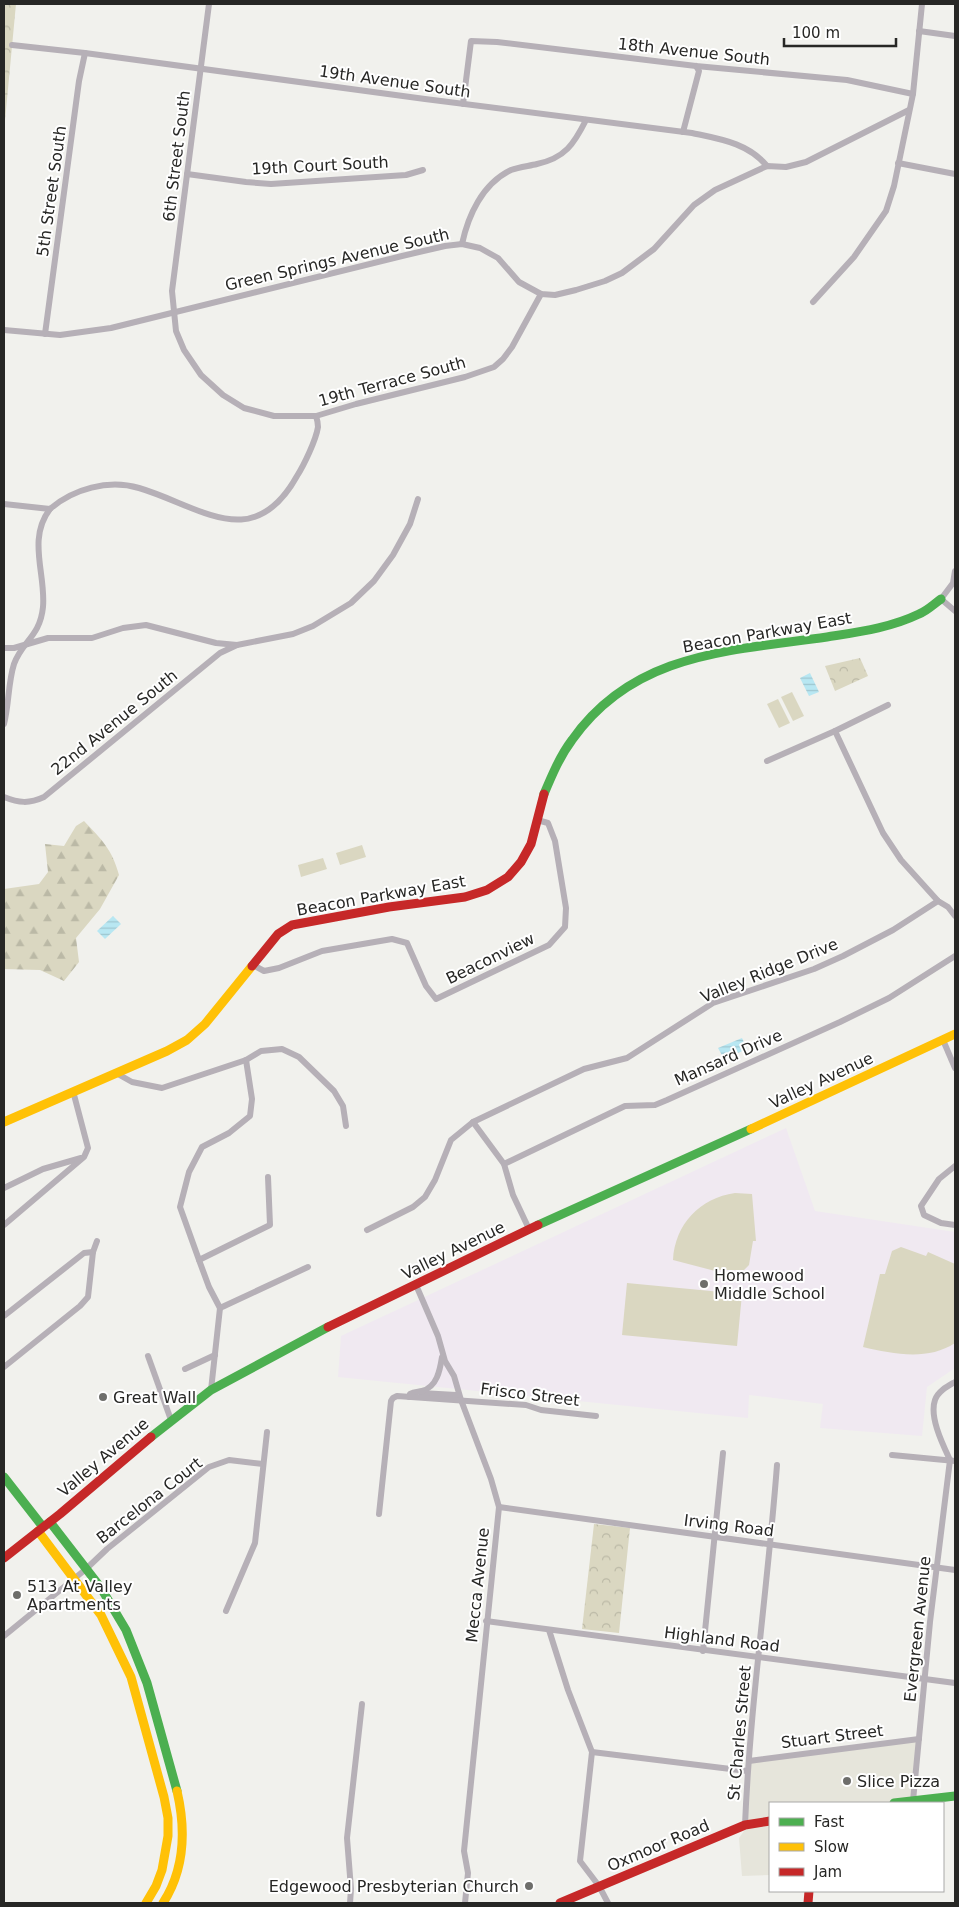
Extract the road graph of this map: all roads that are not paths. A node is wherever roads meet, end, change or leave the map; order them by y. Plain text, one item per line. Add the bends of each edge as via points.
1 (209, 4) edge
2 (922, 4) edge
3 (920, 31) junction
4 (955, 36) edge
5 (12, 44) dead end
6 (85, 52) junction
7 (696, 66) junction
8 (200, 68) junction
9 (913, 94) junction
10 (462, 104) junction
11 (909, 110) junction
12 (586, 120) junction
13 (683, 132) junction
14 (898, 163) junction
15 (767, 166) junction
16 (424, 170) dead end
17 (187, 174) junction
18 (955, 174) edge
19 (462, 244) junction
20 (541, 294) junction
21 (813, 302) dead end
22 (173, 312) junction
23 (4, 330) edge
24 (45, 334) junction
25 (316, 416) junction
26 (418, 499) dead end
27 (4, 504) edge
28 (50, 509) junction
29 (955, 571) edge
30 (941, 599) junction
31 (955, 611) edge
32 (27, 644) junction
33 (237, 645) junction
34 (4, 648) edge
35 (888, 705) dead end
36 (4, 724) edge
37 (835, 731) junction
38 (768, 761) dead end
39 (4, 797) edge
40 (537, 820) junction
41 (938, 901) junction
42 (955, 916) edge
43 (955, 956) edge
44 (253, 965) junction
45 (955, 1034) edge
46 (944, 1040) junction
47 (953, 1054) edge
48 (246, 1060) junction
49 (955, 1068) edge
50 (116, 1073) junction
51 (73, 1091) junction
52 (4, 1122) edge
53 (473, 1122) junction
54 (346, 1126) dead end
55 (84, 1156) junction
56 (504, 1164) junction
57 (955, 1166) edge
58 (268, 1176) dead end
59 (4, 1188) edge
60 (955, 1224) edge
61 (4, 1225) edge
62 (529, 1229) junction
63 (367, 1230) dead end
64 (97, 1241) dead end
65 (93, 1252) junction
66 (199, 1260) junction
67 (308, 1267) dead end
68 (416, 1285) junction
69 (220, 1308) junction
70 (4, 1316) edge
71 (442, 1353) junction
72 (215, 1355) junction
73 (148, 1356) dead end
74 (4, 1367) edge
75 (185, 1369) dead end
76 (955, 1382) edge
77 (211, 1390) junction
78 (411, 1395) junction
79 (461, 1400) junction
80 (596, 1416) dead end
81 (171, 1420) junction
82 (267, 1432) dead end
83 (723, 1454) dead end
84 (892, 1455) dead end
85 (953, 1461) edge
86 (263, 1464) junction
87 (777, 1465) dead end
88 (4, 1477) edge
89 (499, 1507) junction
90 (378, 1514) dead end
91 (44, 1527) junction
92 (715, 1538) junction
93 (771, 1544) junction
94 (4, 1558) edge
95 (937, 1568) junction
96 (86, 1569) junction
97 (955, 1570) edge
98 (75, 1579) junction
99 (226, 1611) dead end
100 (486, 1621) junction
101 (549, 1630) junction
102 (4, 1636) edge
103 (703, 1651) junction
104 (759, 1658) junction
105 (925, 1678) junction
106 (955, 1683) edge
107 (362, 1704) dead end
108 (919, 1739) junction
109 (592, 1752) junction
110 (749, 1761) junction
111 (748, 1771) junction
112 (955, 1796) edge
113 (913, 1801) junction
114 (904, 1802) edge
115 (769, 1821) edge
116 (745, 1824) junction
117 (599, 1886) junction
118 (146, 1903) edge
119 (163, 1903) edge
120 (350, 1903) edge
121 (465, 1903) edge
122 (560, 1903) edge
123 (608, 1903) edge

1 - 8 street, 6th Street South
2 - 3 street
3 - 4 street
3 - 9 street
5 - 6 street, 19th Avenue South
6 - 8 street, 19th Avenue South
6 - 24 street, 5th Street South
7 - 9 street, 18th Avenue South via 847,80
7 - 10 street, 18th Avenue South via 471,41
7 - 13 street via 699,71
8 - 10 street, 19th Avenue South
8 - 17 street, 6th Street South
9 - 11 street
10 - 12 street, 19th Avenue South
11 - 14 street
11 - 15 street via 806,162 786,167
12 - 13 street, 19th Avenue South
12 - 19 street via 575,141 559,156 512,170 496,180 469,217
13 - 15 street, 19th Avenue South via 725,140 747,149
14 - 18 street
14 - 21 street via 886,211 854,257
15 - 20 street via 715,190 694,205 654,249 622,272 576,290 555,295
16 - 17 street, 19th Court South via 406,175 281,184
17 - 22 street, 6th Street South via 172,291
19 - 20 street, Green Springs Avenue South via 480,248 498,258 519,282
19 - 22 street, Green Springs Avenue South
20 - 25 street, 19th Terrace South via 512,347 494,367
22 - 24 street, Green Springs Avenue South via 111,328 69,335
22 - 25 street, 19th Terrace South via 184,350 201,375 223,395 244,408 274,416
23 - 24 street, Green Springs Avenue South
25 - 28 street via 318,427 305,462 290,489 276,505 259,515 239,520 218,518 138,488 110,485 77,492
26 - 33 street via 410,524 393,555 374,581 351,603 293,634
27 - 28 street
28 - 32 street via 38,539 43,607 40,623
29 - 30 street via 953,583
30 - 31 street
30 - 40 main road, Beacon Parkway East via 920,614 873,630 706,655 675,663 640,678 601,706 572,739 542,797
32 - 33 street via 48,638 92,638 146,625 216,643
32 - 34 street
32 - 36 street via 14,663
33 - 39 street, 22nd Avenue South via 220,653 44,797 32,802
35 - 37 street
37 - 38 street
37 - 41 street via 883,834 901,860
40 - 44 main road, Beacon Parkway East via 531,844 521,862 508,877 487,890 465,897 292,925 278,934
40 - 44 street, Beaconview via 548,823 555,841 566,908 565,927 550,945 436,999 426,986 407,943 392,939 322,951 264,971
41 - 42 street
41 - 53 street, Valley Ridge Drive via 893,930 843,956 713,1003 627,1058 584,1069
43 - 56 street, Mansard Drive via 889,998 840,1022 655,1105 625,1106
44 - 50 main road, Beacon Parkway East via 205,1024 187,1040
45 - 46 main road, Valley Avenue
46 - 47 street
46 - 62 main road, Valley Avenue
47 - 49 street
48 - 50 street via 162,1088 132,1082
48 - 54 street via 261,1051 282,1049 300,1057 334,1091 343,1106
48 - 66 street via 252,1099 250,1116 229,1133 202,1147 189,1172 180,1207
50 - 51 main road, Beacon Parkway East
51 - 52 main road, Beacon Parkway East
51 - 55 street via 88,1148
53 - 56 street
53 - 63 street, Valley Ridge Drive via 451,1140 425,1197 413,1207
55 - 59 street via 43,1169
55 - 61 street
56 - 62 street via 513,1195
57 - 60 street via 940,1179 921,1206 924,1215 941,1223
58 - 66 street via 270,1225
62 - 68 main road, Valley Avenue
64 - 65 street
65 - 70 street via 84,1253
65 - 74 street via 88,1297
66 - 69 street
67 - 69 street
68 - 71 street, Mecca Avenue
68 - 77 main road, Valley Avenue via 352,1314
69 - 72 street
71 - 78 street via 434,1383
71 - 79 street, Mecca Avenue
72 - 75 street
72 - 77 street
73 - 81 street
76 - 85 street via 941,1391 935,1399 934,1408 941,1440
77 - 81 main road, Valley Avenue
78 - 79 street, Frisco Street via 456,1395
78 - 90 street via 397,1396 391,1402
79 - 80 street, Frisco Street via 526,1405
79 - 89 street, Mecca Avenue
81 - 91 main road, Valley Avenue
82 - 86 street
83 - 92 street
84 - 85 street
85 - 95 street, Evergreen Avenue
86 - 96 street, Barcelona Court via 229,1460 209,1468
86 - 99 street via 255,1543
87 - 93 street, St Charles Street
88 - 91 main road
89 - 92 street, Irving Road
89 - 100 street, Mecca Avenue
91 - 94 main road, Valley Avenue
91 - 96 main road
91 - 98 main road
92 - 93 street, Irving Road
92 - 103 street
93 - 95 street, Irving Road
93 - 104 street, St Charles Street
95 - 97 street, Irving Road
95 - 105 street, Evergreen Avenue
96 - 98 street, Barcelona Court
96 - 119 main road via 109,1600 140,1660 178,1791 183,1836 173,1884
98 - 102 street, Barcelona Court
98 - 118 main road via 101,1615 131,1678 164,1797 168,1818 164,1862
100 - 101 street, Highland Road
100 - 121 street, Mecca Avenue via 464,1852 468,1873
101 - 103 street, Highland Road
101 - 109 street
103 - 104 street, Highland Road
104 - 105 street, Highland Road
104 - 110 street, St Charles Street
105 - 106 street, Highland Road
105 - 108 street, Evergreen Avenue
107 - 120 street via 347,1838
108 - 110 street, Stuart Street
108 - 113 street, Evergreen Avenue
109 - 111 street
109 - 117 street via 580,1861
110 - 111 street, St Charles Street
111 - 116 street, St Charles Street
112 - 113 main road
113 - 114 main road
115 - 116 main road, Oxmoor Road
116 - 117 main road, Oxmoor Road
117 - 122 main road, Oxmoor Road
117 - 123 street

